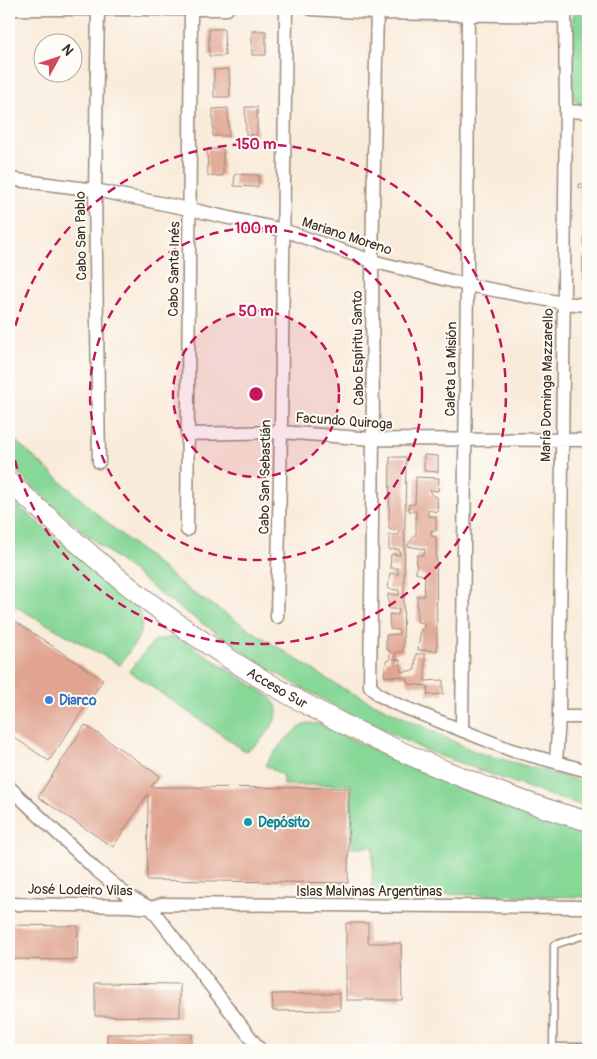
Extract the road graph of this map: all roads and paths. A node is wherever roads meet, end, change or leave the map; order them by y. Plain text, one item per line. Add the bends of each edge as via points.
1 (9, 9) edge
2 (98, 9) edge
3 (191, 9) edge
4 (227, 9) edge
5 (286, 9) edge
6 (311, 9) edge
7 (377, 11) edge
8 (468, 11) edge
9 (565, 12) edge
10 (566, 112) junction
11 (588, 112) edge
12 (9, 179) edge
13 (95, 190) junction
14 (189, 209) junction
15 (283, 230) junction
16 (372, 261) junction
17 (467, 285) junction
18 (563, 303) junction
19 (588, 305) edge
20 (281, 432) junction
21 (187, 434) junction
22 (374, 439) junction
23 (465, 440) junction
24 (561, 440) junction
25 (588, 440) edge
26 (99, 462) dead end
27 (9, 482) edge
28 (187, 530) dead end
29 (277, 617) dead end
30 (559, 717) junction
31 (588, 717) edge
32 (462, 730) junction
33 (556, 762) junction
34 (588, 771) edge
35 (9, 787) edge
36 (588, 821) edge
37 (9, 904) edge
38 (588, 907) edge
39 (151, 908) junction
40 (588, 934) edge
41 (588, 1047) edge
42 (260, 1050) edge

1 - 2 street
2 - 3 street
2 - 13 street, Cabo San Pablo
3 - 4 street
3 - 14 street, Cabo Santa Inés
5 - 15 street, Cabo San Sebastián
6 - 7 street
7 - 8 street
7 - 16 street, Cabo Espíritu Santo
8 - 9 street
8 - 17 street, Caleta La Misión
9 - 10 street, María Dominga Mazzarello
10 - 11 street
10 - 18 street, María Dominga Mazzarello
12 - 13 street, Mariano Moreno
13 - 14 street, Mariano Moreno
13 - 26 street, Cabo San Pablo
14 - 15 street, Mariano Moreno
14 - 21 street, Cabo Santa Inés
15 - 16 street, Mariano Moreno
15 - 20 street, Cabo San Sebastián
16 - 17 street, Mariano Moreno
16 - 22 street, Cabo Espíritu Santo
17 - 18 street, Mariano Moreno
17 - 23 street, Caleta La Misión
18 - 19 street, Mariano Moreno
18 - 24 street, María Dominga Mazzarello
20 - 21 street, Facundo Quiroga
20 - 22 street, Facundo Quiroga
20 - 29 street, Cabo San Sebastián
21 - 28 street, Cabo Santa Inés
22 - 23 street, Facundo Quiroga
22 - 32 street, Cabo Espíritu Santo via 370,686 396,704
23 - 24 street, Facundo Quiroga
23 - 32 street, Caleta La Misión
24 - 25 street, Facundo Quiroga
24 - 30 street, María Dominga Mazzarello
27 - 36 main road, Acceso Sur via 164,613 269,683 406,754 506,794
30 - 31 street
30 - 33 street, María Dominga Mazzarello
32 - 33 street via 511,750
33 - 34 street
35 - 39 street via 95,869 128,896
37 - 39 street, José Lodeiro Vilas
38 - 39 street, Islas Malvinas Argentinas via 162,904
39 - 42 street
40 - 41 lane via 554,945 553,1047

